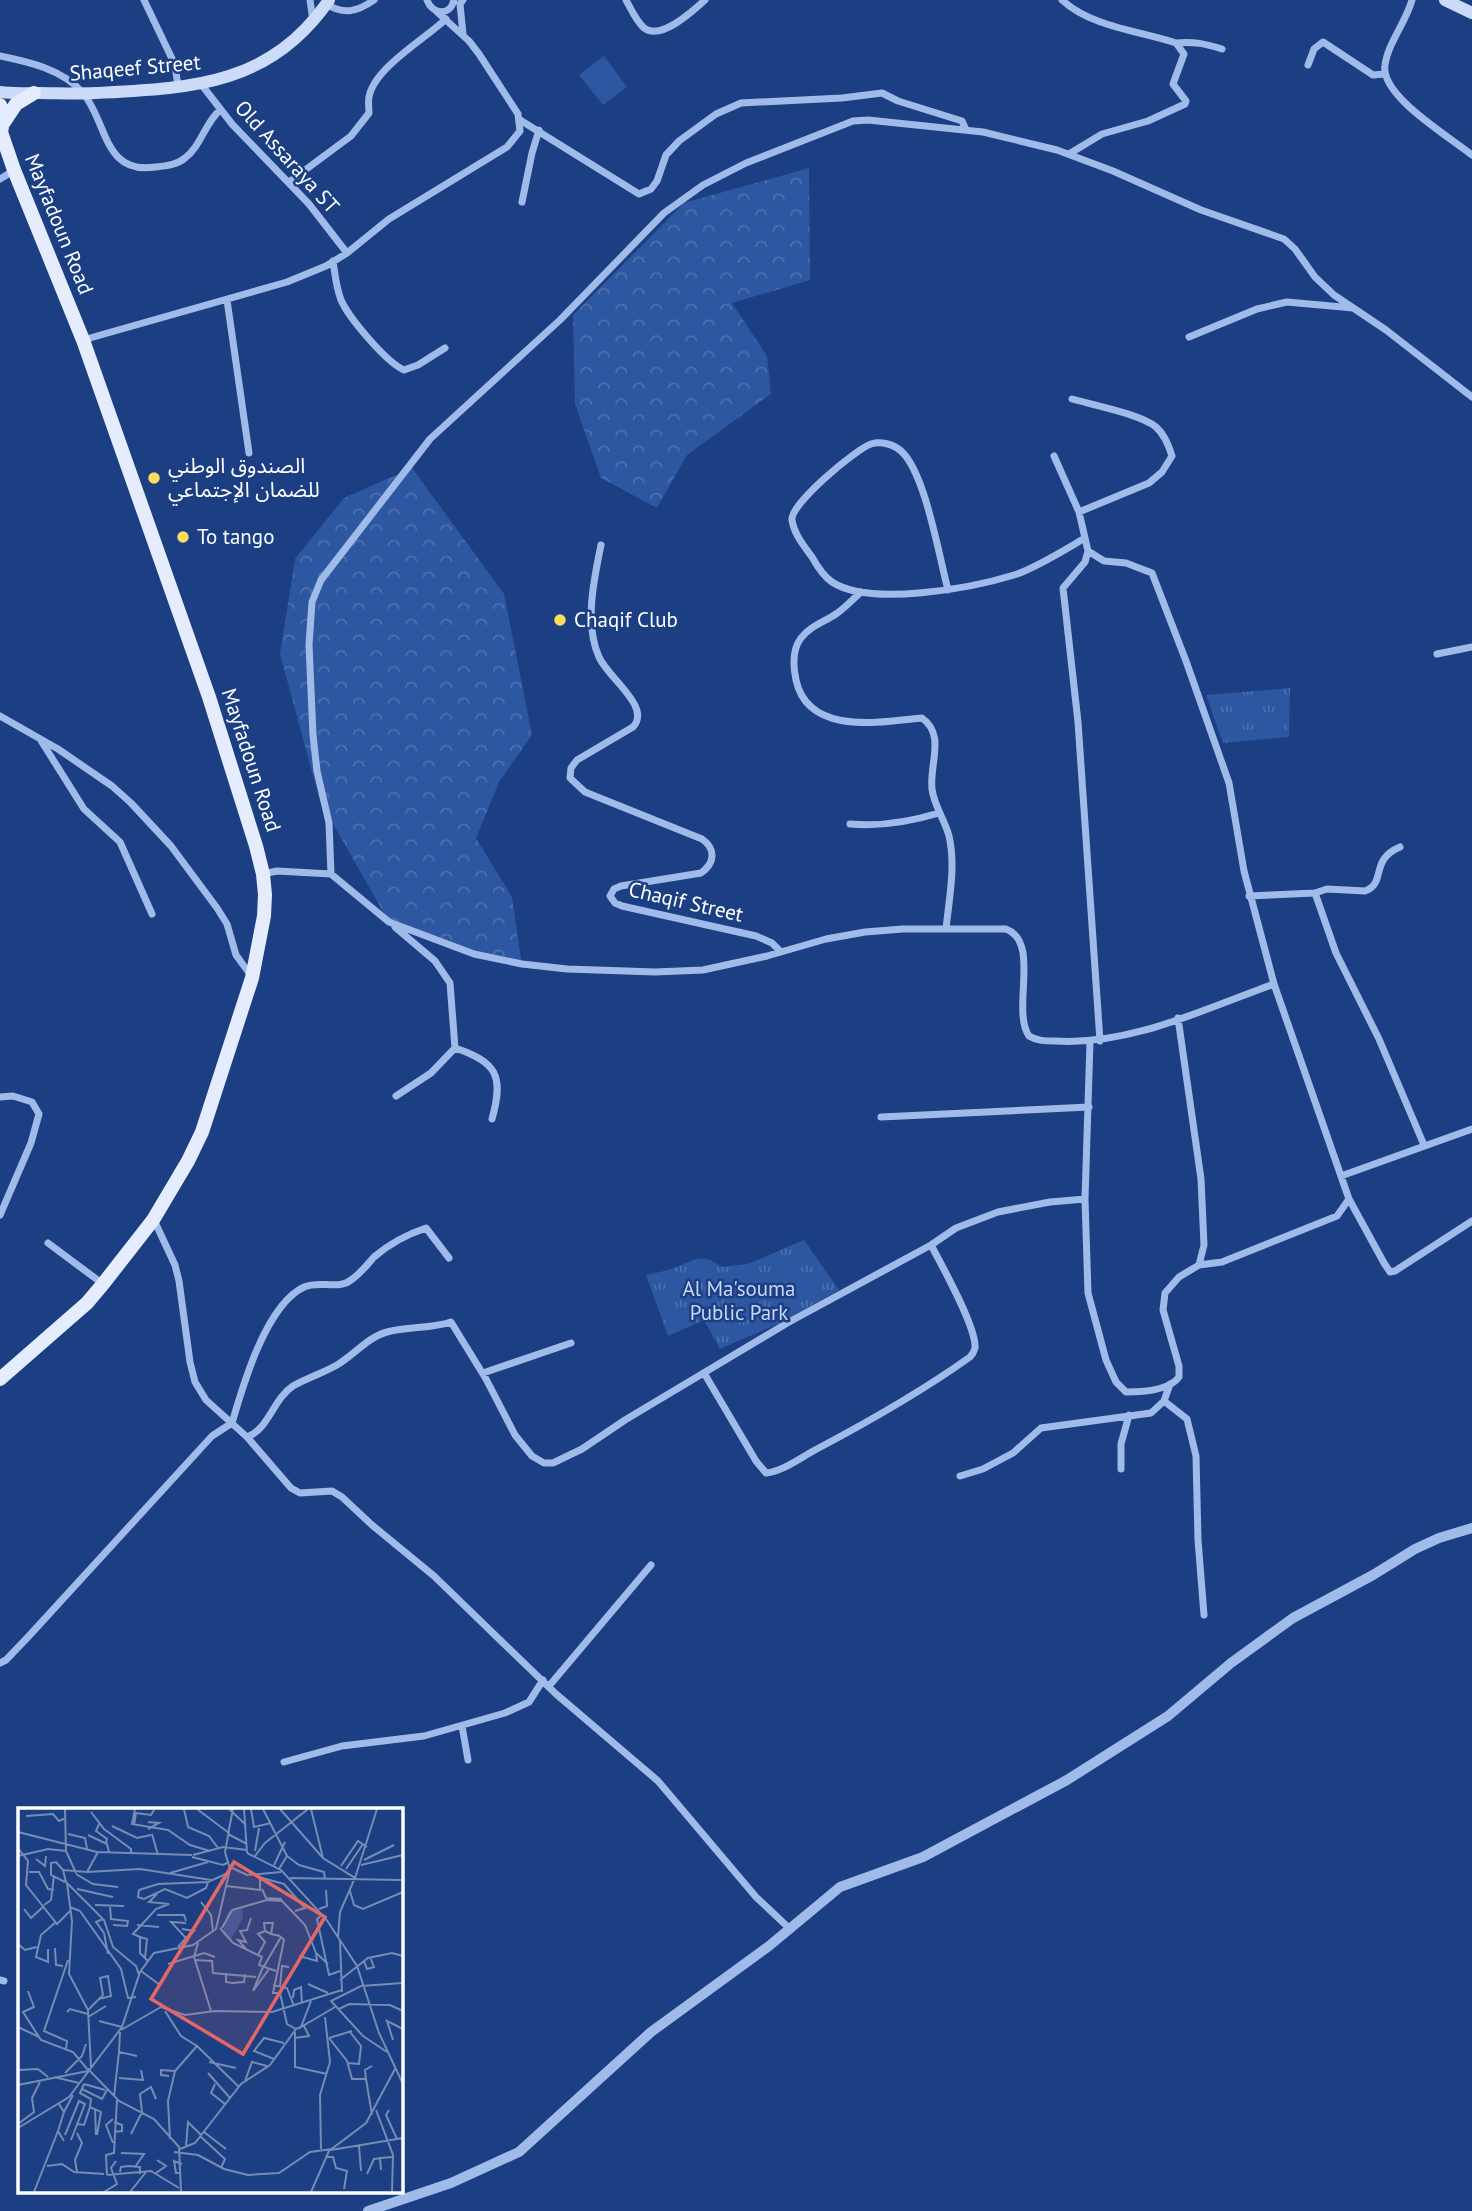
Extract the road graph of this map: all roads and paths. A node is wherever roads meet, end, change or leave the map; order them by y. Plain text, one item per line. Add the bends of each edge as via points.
1 (144, 0) edge
2 (310, 0) edge
3 (374, 0) edge
4 (427, 0) edge
5 (626, 0) edge
6 (705, 0) edge
7 (1062, 0) edge
8 (1412, 0) edge
9 (1445, 0) edge
10 (327, 2) edge
11 (458, 2) edge
12 (437, 12) junction
13 (1472, 13) edge
14 (446, 19) junction
15 (313, 22) junction
16 (463, 35) junction
17 (1176, 43) junction
18 (1222, 49) dead end
19 (0, 56) edge
20 (1308, 65) dead end
21 (1384, 74) junction
22 (201, 84) junction
23 (178, 87) junction
24 (0, 92) edge
25 (34, 93) junction
26 (83, 93) junction
27 (0, 105) edge
28 (220, 110) junction
29 (520, 120) junction
30 (2, 128) edge
31 (539, 130) junction
32 (966, 130) junction
33 (1069, 154) junction
34 (1472, 155) edge
35 (14, 170) junction
36 (0, 179) edge
37 (289, 181) junction
38 (522, 202) dead end
39 (347, 253) junction
40 (333, 261) junction
41 (227, 300) junction
42 (1354, 308) junction
43 (1189, 337) dead end
44 (83, 340) junction
45 (444, 348) dead end
46 (1472, 397) edge
47 (1072, 399) dead end
48 (248, 453) dead end
49 (1054, 456) dead end
50 (1079, 512) junction
51 (1085, 538) junction
52 (601, 545) dead end
53 (1088, 551) junction
54 (948, 590) junction
55 (861, 592) junction
56 (1472, 647) edge
57 (1437, 654) dead end
58 (0, 716) edge
59 (40, 738) junction
60 (939, 813) junction
61 (850, 824) dead end
62 (1400, 847) dead end
63 (263, 874) junction
64 (331, 874) junction
65 (1315, 893) junction
66 (1250, 896) junction
67 (152, 914) dead end
68 (389, 922) junction
69 (946, 929) junction
70 (780, 951) junction
71 (252, 978) junction
72 (1274, 985) junction
73 (1178, 1018) junction
74 (1100, 1041) junction
75 (1090, 1042) junction
76 (455, 1048) junction
77 (396, 1096) dead end
78 (0, 1097) edge
79 (1089, 1107) junction
80 (881, 1117) dead end
81 (492, 1119) dead end
82 (1472, 1129) edge
83 (1424, 1145) junction
84 (1341, 1176) junction
85 (1085, 1199) junction
86 (1349, 1199) junction
87 (0, 1215) edge
88 (153, 1220) junction
89 (1472, 1221) edge
90 (48, 1243) dead end
91 (931, 1245) junction
92 (449, 1258) dead end
93 (1199, 1265) junction
94 (103, 1284) junction
95 (571, 1343) dead end
96 (483, 1373) junction
97 (704, 1373) junction
98 (0, 1379) edge
99 (1170, 1384) junction
100 (1164, 1401) junction
101 (1129, 1415) junction
102 (232, 1423) junction
103 (247, 1437) junction
104 (1121, 1469) dead end
105 (960, 1476) dead end
106 (1472, 1528) edge
107 (651, 1565) dead end
108 (1204, 1615) dead end
109 (0, 1662) edge
110 (542, 1680) junction
111 (549, 1686) junction
112 (462, 1726) junction
113 (468, 1760) dead end
114 (284, 1762) dead end
115 (790, 1929) junction
116 (368, 2211) edge

1 - 23 street via 175,65
2 - 15 street
3 - 10 street via 352,12 340,11
4 - 12 street
5 - 6 street via 645,28 654,32 680,20
7 - 17 street via 1109,24
8 - 21 street
9 - 13 main road
10 - 15 main road, Shaqeef Street
11 - 12 street
11 - 16 street
12 - 14 street
14 - 16 street
14 - 37 street via 379,78 369,96 369,113 351,136
15 - 22 main road, Shaqeef Street via 271,57
16 - 29 street
17 - 18 street
17 - 33 street via 1184,54 1173,84 1185,104 1102,134
19 - 26 street via 40,65
20 - 21 street via 1314,49 1323,42 1373,75
21 - 34 street via 1395,93
22 - 23 main road, Shaqeef Street
22 - 28 street, Old Assaraya ST
23 - 26 main road, Shaqeef Street
24 - 25 main road, Shaqeef Street
25 - 26 main road, Shaqeef Street
25 - 30 main road via 16,104
26 - 28 street via 118,159 132,167 184,160
27 - 30 main road, Mayfadoun Road
28 - 37 street, Old Assaraya ST
29 - 31 street
29 - 39 street via 519,134 500,152 389,219
30 - 35 main road, Mayfadoun Road
31 - 32 street via 639,194 651,189 666,155 679,141 716,114 741,103 882,93 962,121
31 - 38 street
32 - 33 street
32 - 64 street via 853,121 703,185 664,213 560,320 420,450 321,580 312,602 313,735 329,823
33 - 42 street via 1201,210 1284,239 1325,286
35 - 36 street
35 - 44 main road, Mayfadoun Road
37 - 39 street, Old Assaraya ST
39 - 40 street
40 - 41 street via 294,280
40 - 45 street via 344,305 373,345 395,365 413,368
41 - 44 street
41 - 48 street
42 - 43 street via 1287,302
42 - 46 street
44 - 63 main road, Mayfadoun Road via 209,697
47 - 50 street via 1155,426 1172,456 1149,483
49 - 50 street
50 - 51 street
51 - 53 street
51 - 54 street via 1016,575
52 - 70 street, Chaqif Street via 593,599 597,653 633,699 639,715 633,727 577,760 570,778 585,792 702,839 713,856 701,873 621,886 610,896 622,906 756,936
53 - 66 street via 1104,561 1152,573 1229,783
53 - 74 street via 1085,562 1063,588 1078,722
54 - 55 street
54 - 55 street via 917,473 899,448 881,443 863,449 793,511 797,534 821,572 837,585
55 - 60 street via 800,640 795,652 797,684 811,707 839,720 872,723 922,718 929,723 936,739 932,787
56 - 57 street
58 - 59 street
59 - 67 street via 84,809 120,842
59 - 71 street via 112,786 172,846 227,924 236,955
60 - 61 street via 898,824
60 - 69 street via 951,855
62 - 65 street via 1382,859 1371,889 1327,888
63 - 64 street
63 - 71 main road, Mayfadoun Road via 264,916
64 - 68 street
65 - 66 street
65 - 83 street via 1336,953
66 - 72 street
68 - 70 street via 474,954 568,969 703,970
68 - 76 street via 435,961 450,983
69 - 70 street via 865,932
69 - 75 street via 1013,932 1022,948 1024,1024 1029,1036
71 - 88 main road, Mayfadoun Road via 202,1132
72 - 73 street
72 - 84 street
73 - 74 street
73 - 93 street via 1201,1179 1204,1245
74 - 75 street
75 - 79 street
76 - 77 street via 431,1073
76 - 81 street via 480,1056 495,1074 498,1093
78 - 87 street via 32,1102 39,1114
79 - 80 street
79 - 85 street
82 - 83 street
83 - 84 street
84 - 86 street
85 - 91 street via 984,1216
85 - 99 street via 1088,1293 1113,1375 1126,1392
86 - 89 street via 1390,1272
86 - 93 street via 1337,1216 1222,1262
88 - 94 main road, Mayfadoun Road
88 - 102 street via 175,1265 195,1382 206,1400
90 - 94 street
91 - 97 street
91 - 97 street via 968,1323 974,1352 845,1434 766,1473
92 - 102 street via 426,1228 377,1255 344,1285 314,1283 301,1289 284,1303 268,1328
93 - 99 street via 1172,1284 1163,1301 1179,1366 1179,1377
94 - 98 main road, Mayfadoun Road
95 - 96 street
96 - 97 street via 515,1435 544,1464 582,1449
96 - 103 street via 451,1322 384,1332 341,1363 292,1387 256,1433
99 - 100 street
100 - 101 street via 1151,1413
100 - 108 street via 1188,1419 1196,1456
101 - 104 street via 1121,1444
101 - 105 street via 1041,1428 1013,1453
102 - 103 street
102 - 109 street via 212,1436 21,1645
103 - 110 street via 290,1488 300,1493 332,1491 342,1497 435,1576
106 - 115 street via 1415,1549 1293,1618 1168,1716 1098,1761 923,1857 840,1887
107 - 111 street
110 - 111 street
110 - 112 street via 529,1702
111 - 115 street via 659,1781 756,1897
112 - 113 street
112 - 114 street via 425,1736 342,1746
115 - 116 street via 651,2032 519,2152 451,2183

